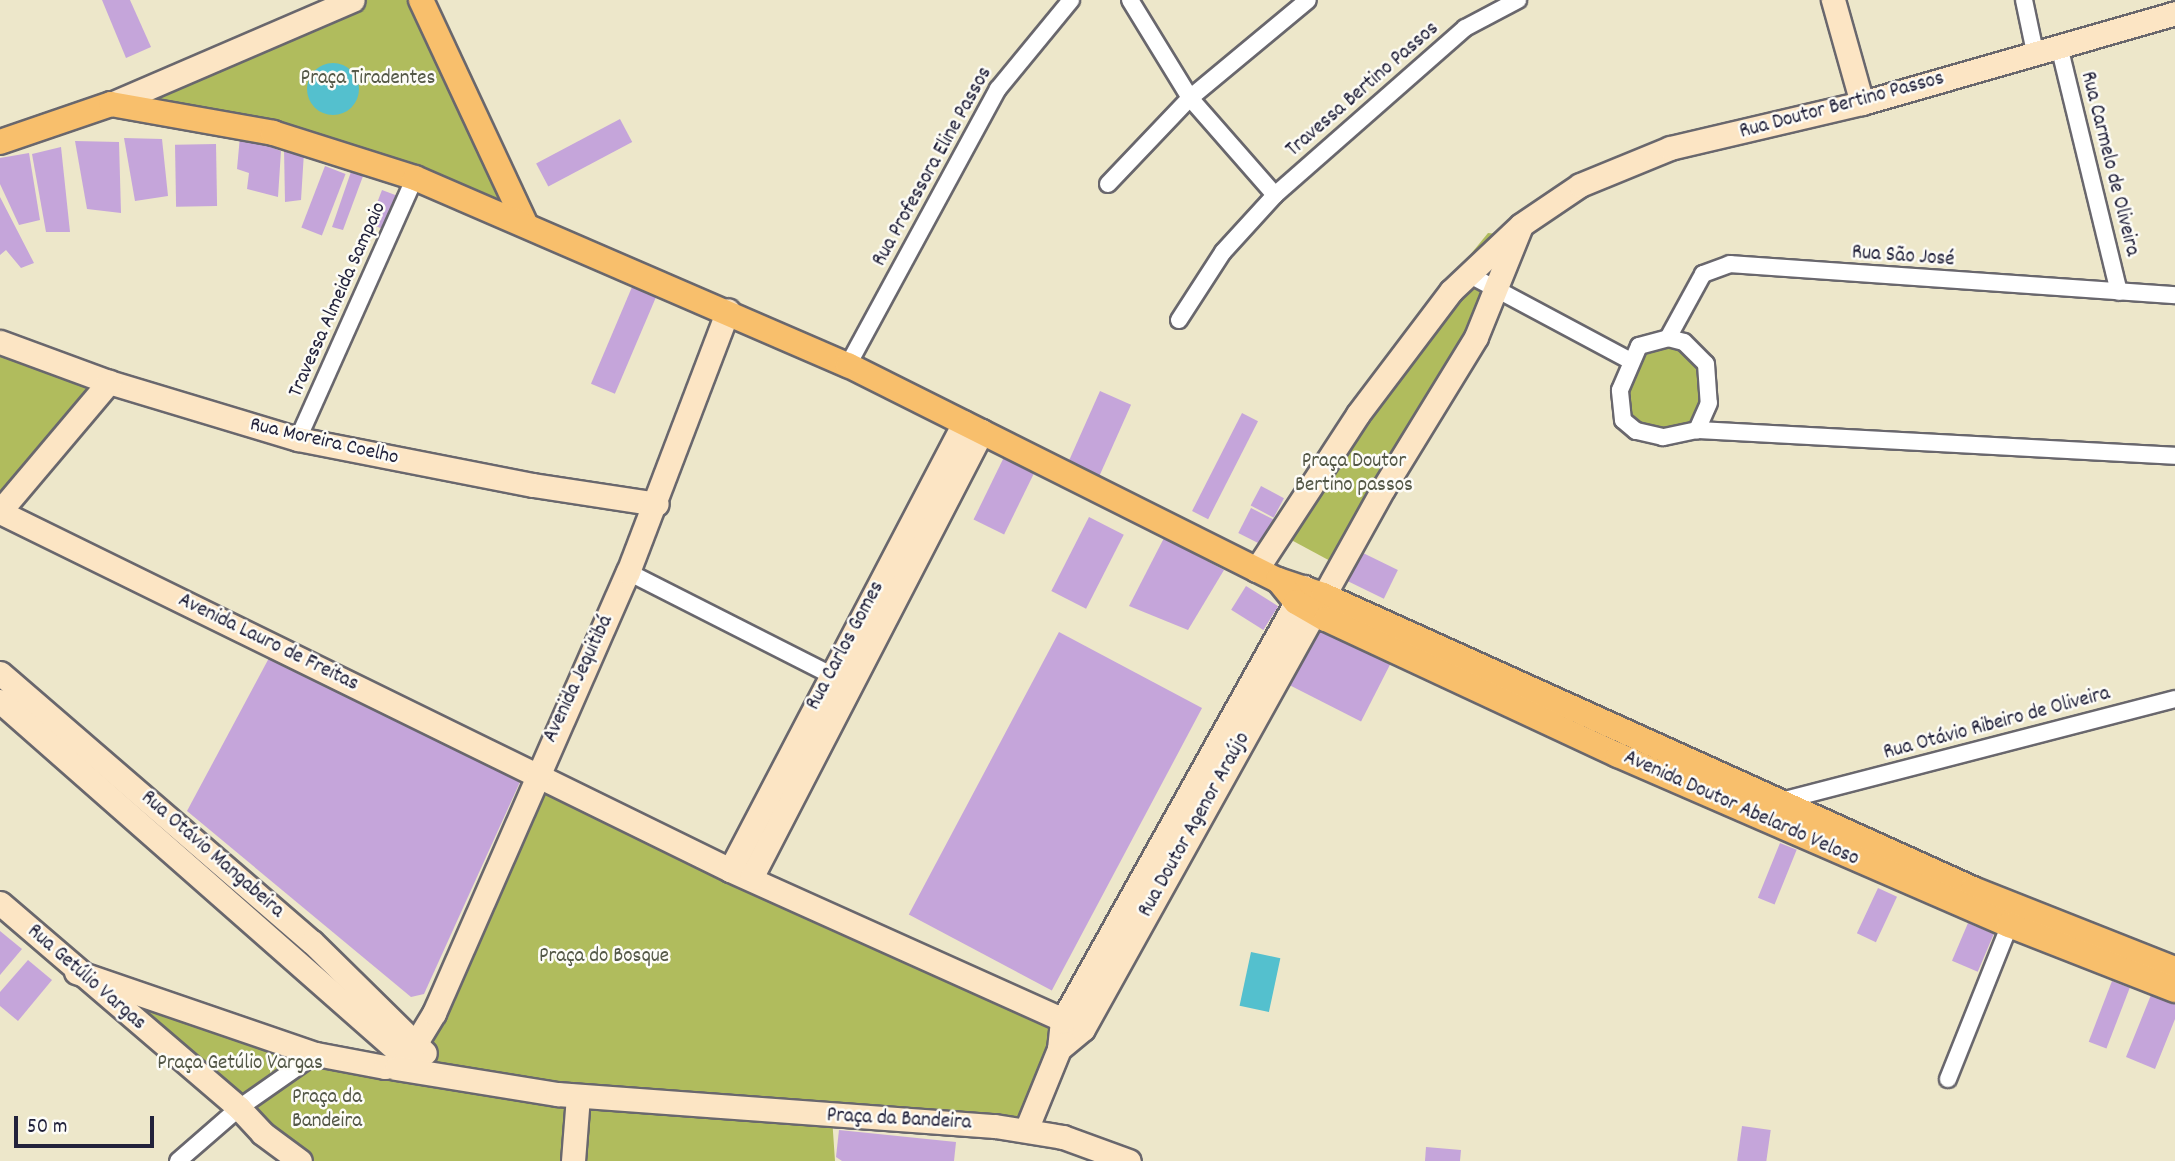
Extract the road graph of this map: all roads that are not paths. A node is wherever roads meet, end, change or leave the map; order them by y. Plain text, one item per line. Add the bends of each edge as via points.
1 (353, 0) edge
2 (421, 0) edge
3 (1071, 0) edge
4 (1130, 0) edge
5 (1308, 0) edge
6 (1518, 0) edge
7 (1833, 0) edge
8 (2024, 0) edge
9 (2175, 13) edge
10 (2059, 46) junction
11 (2035, 52) junction
12 (1190, 98) junction
13 (1862, 103) junction
14 (111, 104) junction
15 (0, 142) edge
16 (415, 178) junction
17 (1108, 184) dead end
18 (1275, 195) junction
19 (524, 221) junction
20 (1521, 225) junction
21 (1468, 274) junction
22 (1496, 292) junction
23 (2119, 292) junction
24 (2175, 295) edge
25 (728, 310) junction
26 (1179, 320) dead end
27 (1668, 338) junction
28 (0, 342) edge
29 (1629, 360) junction
30 (848, 365) junction
31 (109, 382) junction
32 (973, 427) junction
33 (1697, 430) junction
34 (298, 439) junction
35 (2175, 456) edge
36 (657, 504) junction
37 (0, 512) edge
38 (628, 572) junction
39 (1267, 575) junction
40 (1310, 599) junction
41 (0, 673) edge
42 (841, 679) junction
43 (2175, 699) edge
44 (15, 704) edge
45 (535, 776) junction
46 (1829, 791) junction
47 (1768, 810) junction
48 (1806, 827) junction
49 (740, 874) junction
50 (0, 904) edge
51 (2013, 916) junction
52 (2074, 940) junction
53 (2175, 969) edge
54 (76, 972) junction
55 (2175, 990) edge
56 (1072, 1025) junction
57 (316, 1054) junction
58 (407, 1057) junction
59 (438, 1074) junction
60 (1948, 1079) dead end
61 (578, 1096) junction
62 (239, 1108) junction
63 (1026, 1130) junction
64 (178, 1161) edge
65 (300, 1161) edge
66 (573, 1161) edge
67 (1129, 1161) edge

1 - 14 street
2 - 19 main road
3 - 30 street, Rua Professora Eline Passos via 998,89
4 - 12 street
5 - 12 street
6 - 18 street, Travessa Bertino Passos via 1465,28
7 - 13 street
8 - 11 street
9 - 10 street, Rua Doutor Bertino Passos
10 - 11 street, Rua Doutor Bertino Passos
10 - 23 street, Rua Carmelo de Oliveira
11 - 13 street, Rua Doutor Bertino Passos
12 - 17 street
12 - 18 street
13 - 20 street, Rua Doutor Bertino Passos via 1670,148 1580,185
14 - 15 main road
14 - 16 main road via 273,133
16 - 19 main road
16 - 34 street, Travessa Almeida Sampaio
18 - 26 street, Travessa Bertino Passos via 1223,252
19 - 25 main road
20 - 21 street, Rua Doutor Bertino Passos
20 - 22 street
21 - 22 street
21 - 39 street, Rua Doutor Bertino Passos via 1357,414
22 - 29 street
22 - 40 street via 1476,337
23 - 24 street, Rua São José
23 - 27 street, Rua São José via 1730,264 1703,274
25 - 30 main road
25 - 36 street, Avenida Jequitibá
27 - 29 street via 1639,346
27 - 33 street via 1684,342 1706,364 1709,403
28 - 31 street, Rua Moreira Coelho
29 - 33 street via 1620,390 1623,419 1636,431 1663,437
30 - 32 main road
31 - 34 street, Rua Moreira Coelho
31 - 37 street
32 - 39 main road
32 - 42 street, Rua Carlos Gomes
33 - 35 street
34 - 36 street, Rua Moreira Coelho via 521,483
36 - 38 street, Avenida Jequitibá
37 - 45 street, Avenida Lauro de Freitas
38 - 42 street
38 - 45 street, Avenida Jequitibá
39 - 40 main road
40 - 47 main road, Avenida Doutor Abelardo Veloso
40 - 56 street, Rua Doutor Agenor Araújo
41 - 44 street, Rua Otávio Mangabeira
42 - 49 street, Rua Carlos Gomes
43 - 46 street, Rua Otávio Ribeiro de Oliveira
44 - 58 street, Rua Otávio Mangabeira via 312,942
45 - 49 street
45 - 58 street, Avenida Jequitibá
46 - 47 street, Rua Otávio Ribeiro de Oliveira
46 - 48 street
47 - 48 main road, Avenida Doutor Abelardo Veloso
48 - 51 main road, Avenida Doutor Abelardo Veloso
49 - 56 street
50 - 54 street, Rua Getúlio Vargas
51 - 52 main road, Avenida Doutor Abelardo Veloso
51 - 60 street
52 - 53 main road, Avenida Doutor Abelardo Veloso
52 - 55 main road, Avenida Doutor Abelardo Veloso
54 - 57 street, Praça da Bandeira
54 - 62 street, Rua Getúlio Vargas
56 - 63 street, Rua Doutor Agenor Araújo
57 - 58 street, Praça da Bandeira
57 - 62 street
58 - 59 street
58 - 59 street, Praça da Bandeira
59 - 61 street, Praça da Bandeira
61 - 63 street, Praça da Bandeira
61 - 66 street
62 - 64 street
62 - 65 street, Rua Getúlio Vargas via 262,1133
63 - 67 street, Praça da Bandeira via 1063,1137

